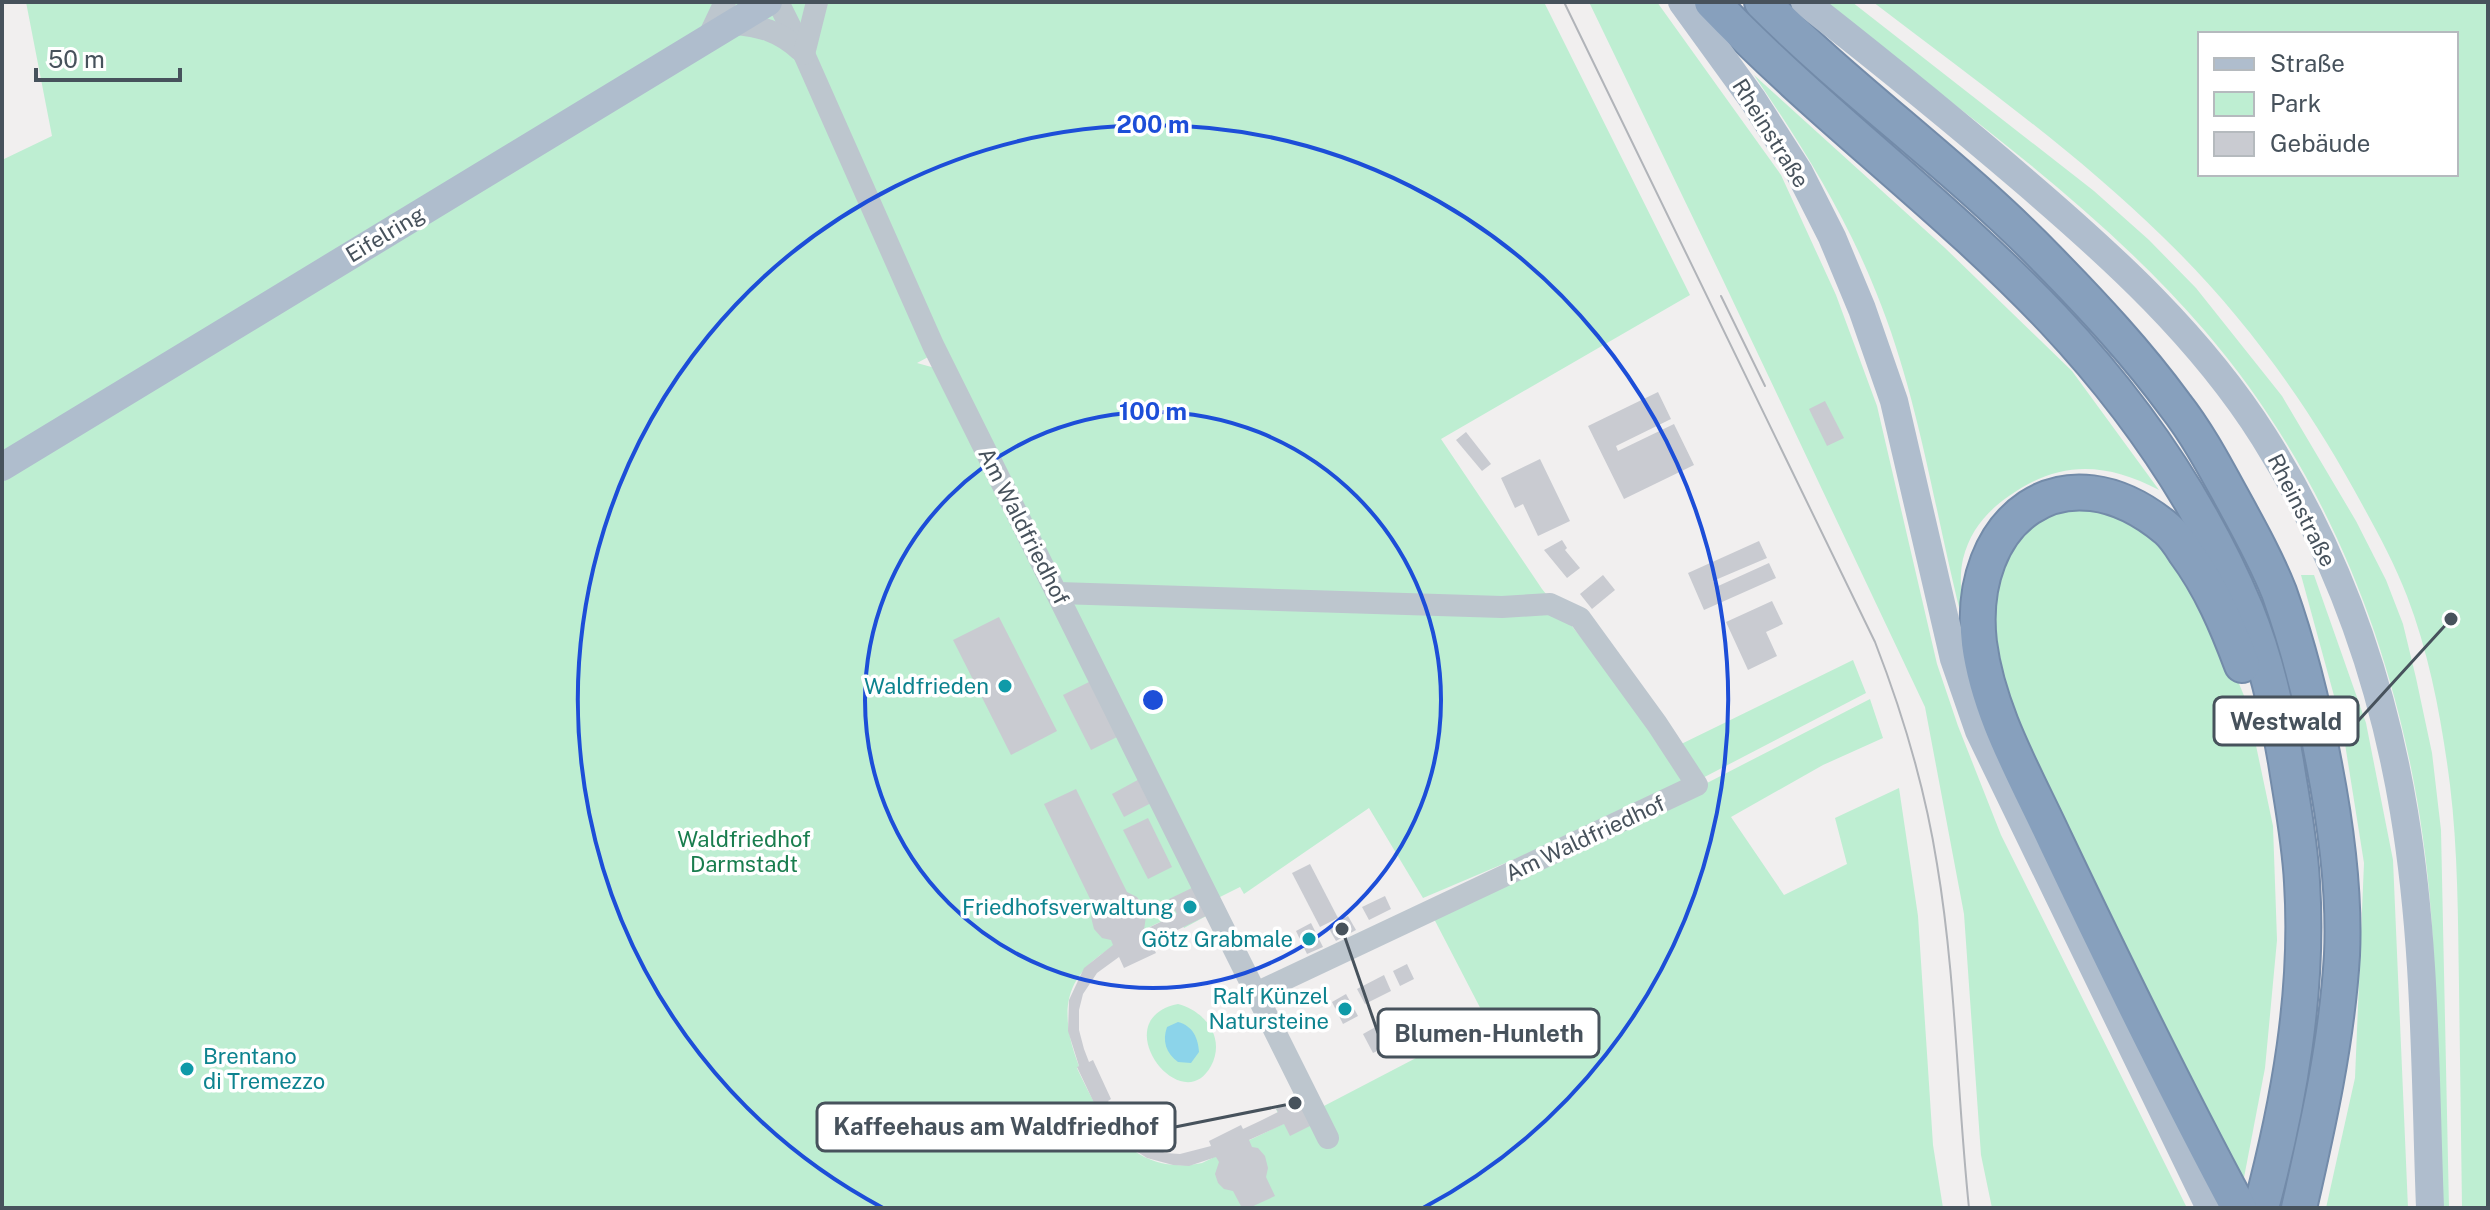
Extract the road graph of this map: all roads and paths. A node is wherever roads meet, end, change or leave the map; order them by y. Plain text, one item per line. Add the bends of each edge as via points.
1 (768, 2) edge
2 (778, 2) edge
3 (817, 2) edge
4 (1682, 2) edge
5 (1712, 2) edge
6 (1762, 2) edge
7 (1805, 2) edge
8 (729, 13) edge
9 (804, 54) junction
10 (2, 467) edge
11 (1058, 593) junction
12 (2302, 882) junction
13 (1256, 993) junction
14 (1328, 1138) dead end
15 (2210, 1208) edge
16 (2239, 1208) edge
17 (2261, 1208) edge
18 (2299, 1208) edge
19 (2430, 1208) edge

1 - 8 main road, Eifelring
2 - 9 street, Am Waldfriedhof
3 - 9 street
4 - 15 main road, Rheinstraße via 1774,132 1832,237 1894,401 1954,659 1979,731
5 - 12 highway via 2050,317 2156,443 2216,545 2266,667 2291,791
6 - 18 highway via 2033,245 2113,329 2178,408 2248,525 2277,588 2315,718 2341,881 2342,955 2334,1025
7 - 19 main road, Rheinstraße via 1929,100 2132,278 2225,382 2312,522 2363,642 2404,813 2424,1037
8 - 9 street, Am Waldfriedhof via 781,34
8 - 10 main road, Eifelring via 708,38
9 - 11 street, Am Waldfriedhof via 933,345
11 - 13 street, Am Waldfriedhof
11 - 13 street, Am Waldfriedhof via 1502,607 1550,604 1580,618 1697,785
12 - 16 highway via 2255,698 2217,601 2170,531 2120,498 2089,491 2055,495 2014,519 1984,567 1980,602 1979,640 1996,709
12 - 17 highway via 2298,1018 2288,1092
13 - 14 street, Am Waldfriedhof

